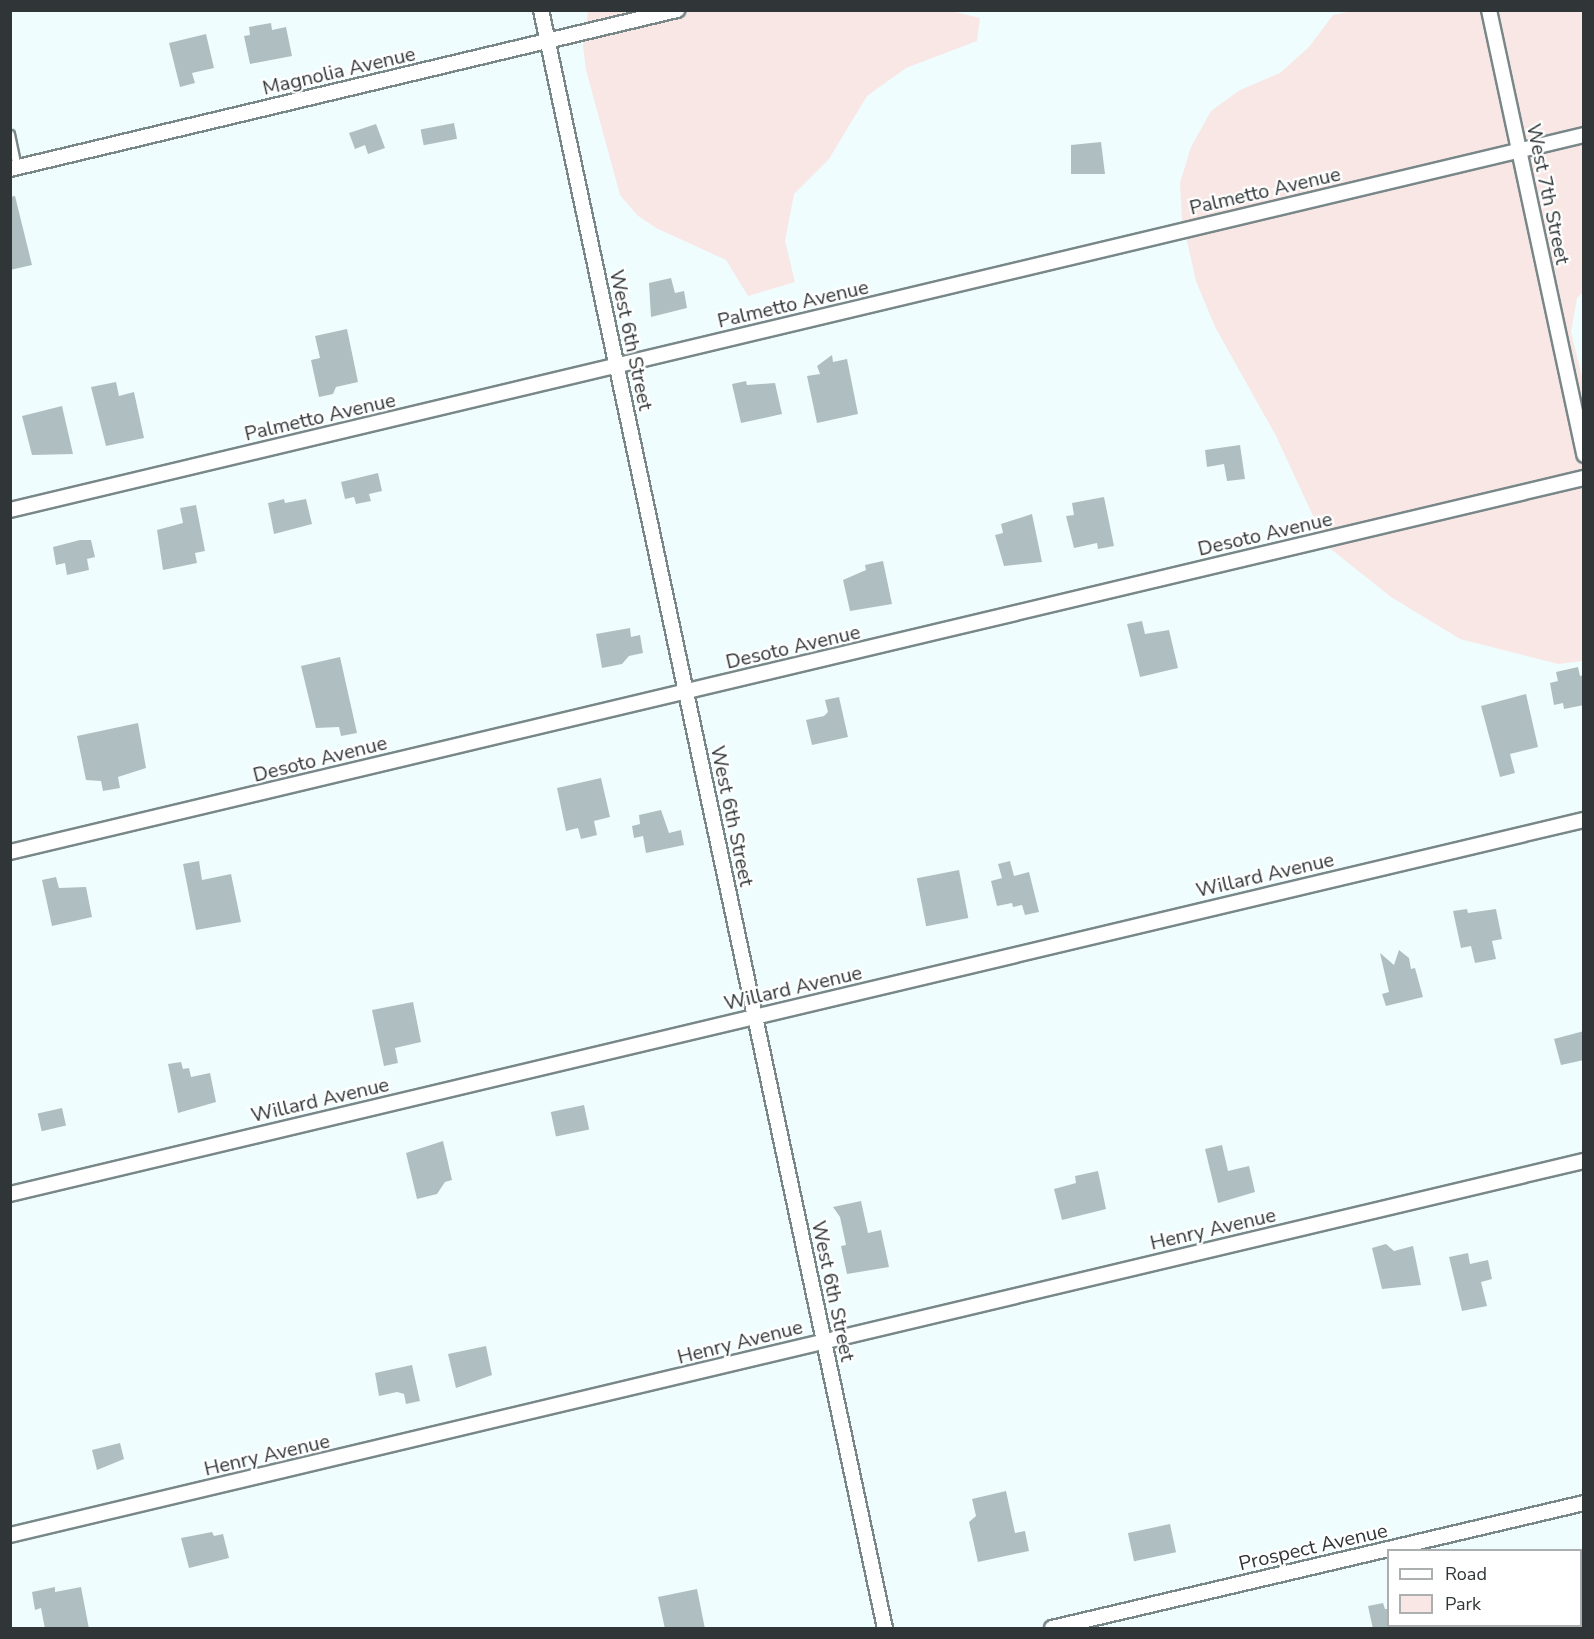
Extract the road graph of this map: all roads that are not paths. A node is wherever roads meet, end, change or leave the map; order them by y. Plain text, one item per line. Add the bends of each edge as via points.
1 (541, 10) edge
2 (677, 10) edge
3 (1489, 10) edge
4 (548, 41) junction
5 (10, 134) edge
6 (1584, 135) edge
7 (1519, 151) junction
8 (14, 168) edge
9 (617, 366) junction
10 (1584, 455) edge
11 (1584, 478) edge
12 (10, 510) edge
13 (686, 692) junction
14 (1584, 819) edge
15 (10, 852) edge
16 (754, 1017) junction
17 (1584, 1161) edge
18 (10, 1194) edge
19 (824, 1341) junction
20 (1584, 1503) edge
21 (10, 1535) edge
22 (1390, 1549) edge
23 (1387, 1550) edge
24 (885, 1629) edge
25 (1052, 1629) edge

1 - 4 street, West 6th Street
2 - 4 street, Magnolia Avenue
3 - 7 street, West 7th Street
4 - 8 street, Magnolia Avenue
4 - 9 street, West 6th Street
5 - 8 lane
6 - 7 street, Palmetto Avenue
7 - 9 street, Palmetto Avenue
7 - 10 street, West 7th Street
9 - 12 street, Palmetto Avenue
9 - 13 street, West 6th Street
11 - 13 street, Desoto Avenue
13 - 15 street, Desoto Avenue
13 - 16 street, West 6th Street
14 - 16 street, Willard Avenue
16 - 18 street, Willard Avenue
16 - 19 street, West 6th Street
17 - 19 street, Henry Avenue
19 - 21 street, Henry Avenue
19 - 24 street, West 6th Street
20 - 22 street, Prospect Avenue
23 - 25 street, Prospect Avenue

